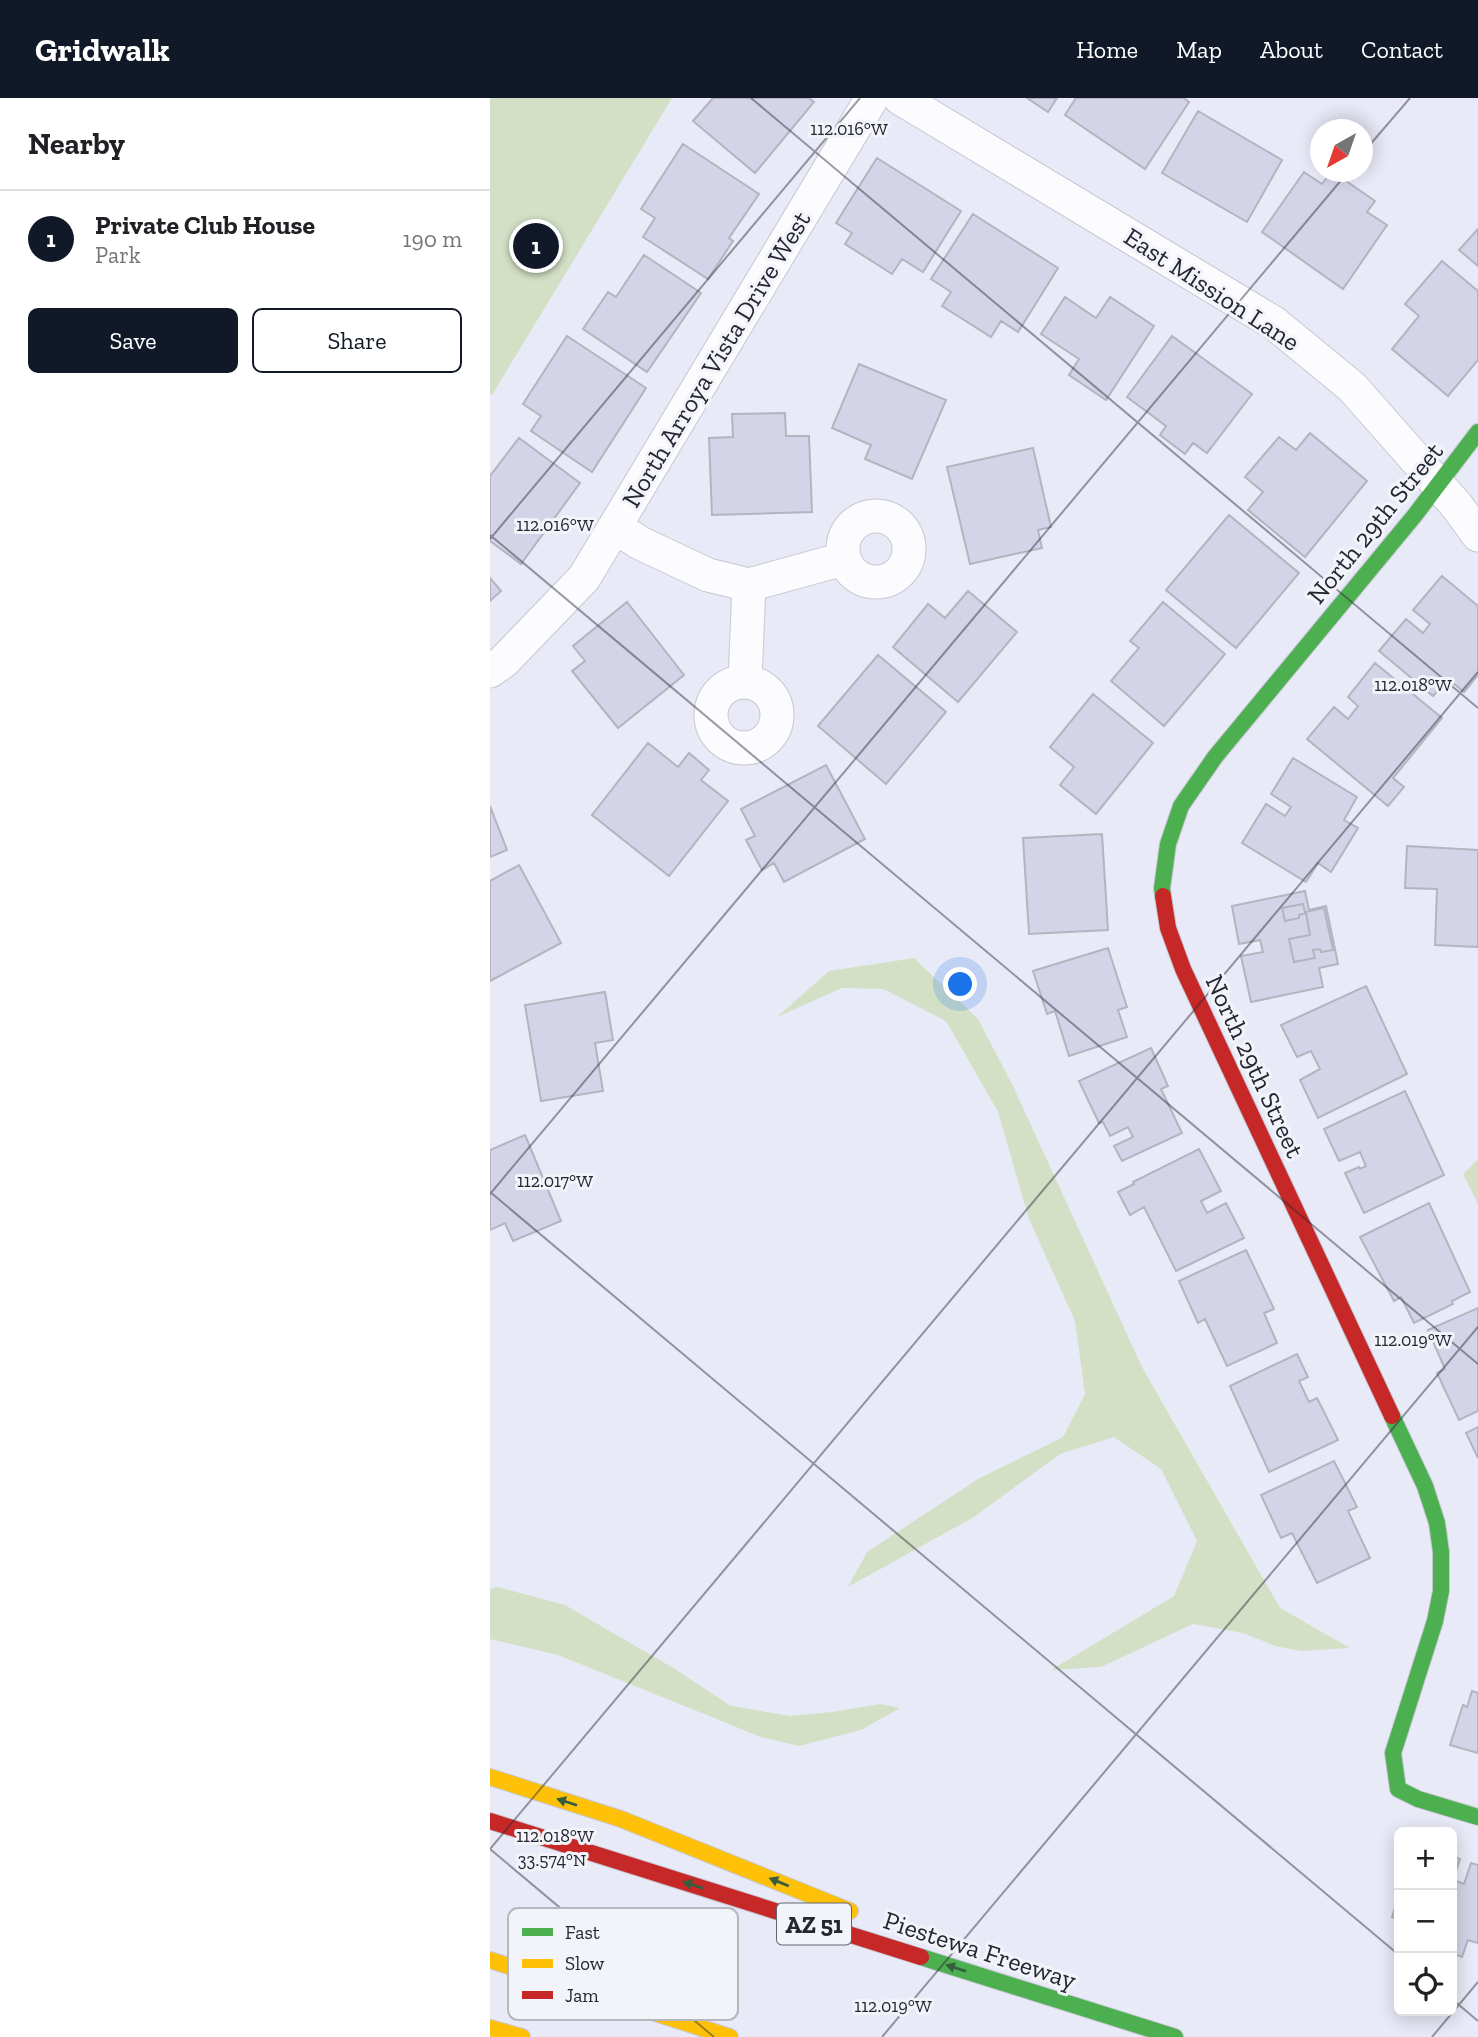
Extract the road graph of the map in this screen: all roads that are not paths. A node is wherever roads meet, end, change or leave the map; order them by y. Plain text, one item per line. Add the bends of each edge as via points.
1 (872, 98) edge
2 (900, 98) edge
3 (1478, 432) edge
4 (1438, 485) junction
5 (615, 527) junction
6 (1478, 535) edge
7 (843, 559) dead end
8 (749, 585) junction
9 (490, 671) edge
10 (745, 680) dead end
11 (490, 1777) edge
12 (1478, 1817) edge
13 (490, 1821) edge
14 (867, 1917) dead end
15 (932, 1943) dead end
16 (490, 1960) edge
17 (508, 1966) edge
18 (677, 2020) edge
19 (1138, 2026) junction
20 (490, 2028) edge
21 (522, 2037) edge
22 (730, 2037) edge
23 (1175, 2037) edge

1 - 5 street, North Arroya Vista Drive West
2 - 4 street, East Mission Lane via 1274,323 1352,387
3 - 4 main road, North 29th Street
4 - 6 street, East Mission Lane
4 - 12 main road, North 29th Street via 1215,757 1181,806 1168,844 1162,888 1168,928 1182,970 1425,1486 1437,1523 1441,1591 1393,1753 1398,1789
5 - 8 street via 708,575
5 - 9 street, North Arroya Vista Drive West via 584,578
7 - 8 street
8 - 10 street
14 -> 11 main road via 621,1819
19 -> 13 main road, Piestewa Freeway / AZ 51
15 - 19 main road
16 - 17 main road
18 - 22 main road
19 - 23 main road, Piestewa Freeway / AZ 51
20 - 21 main road

